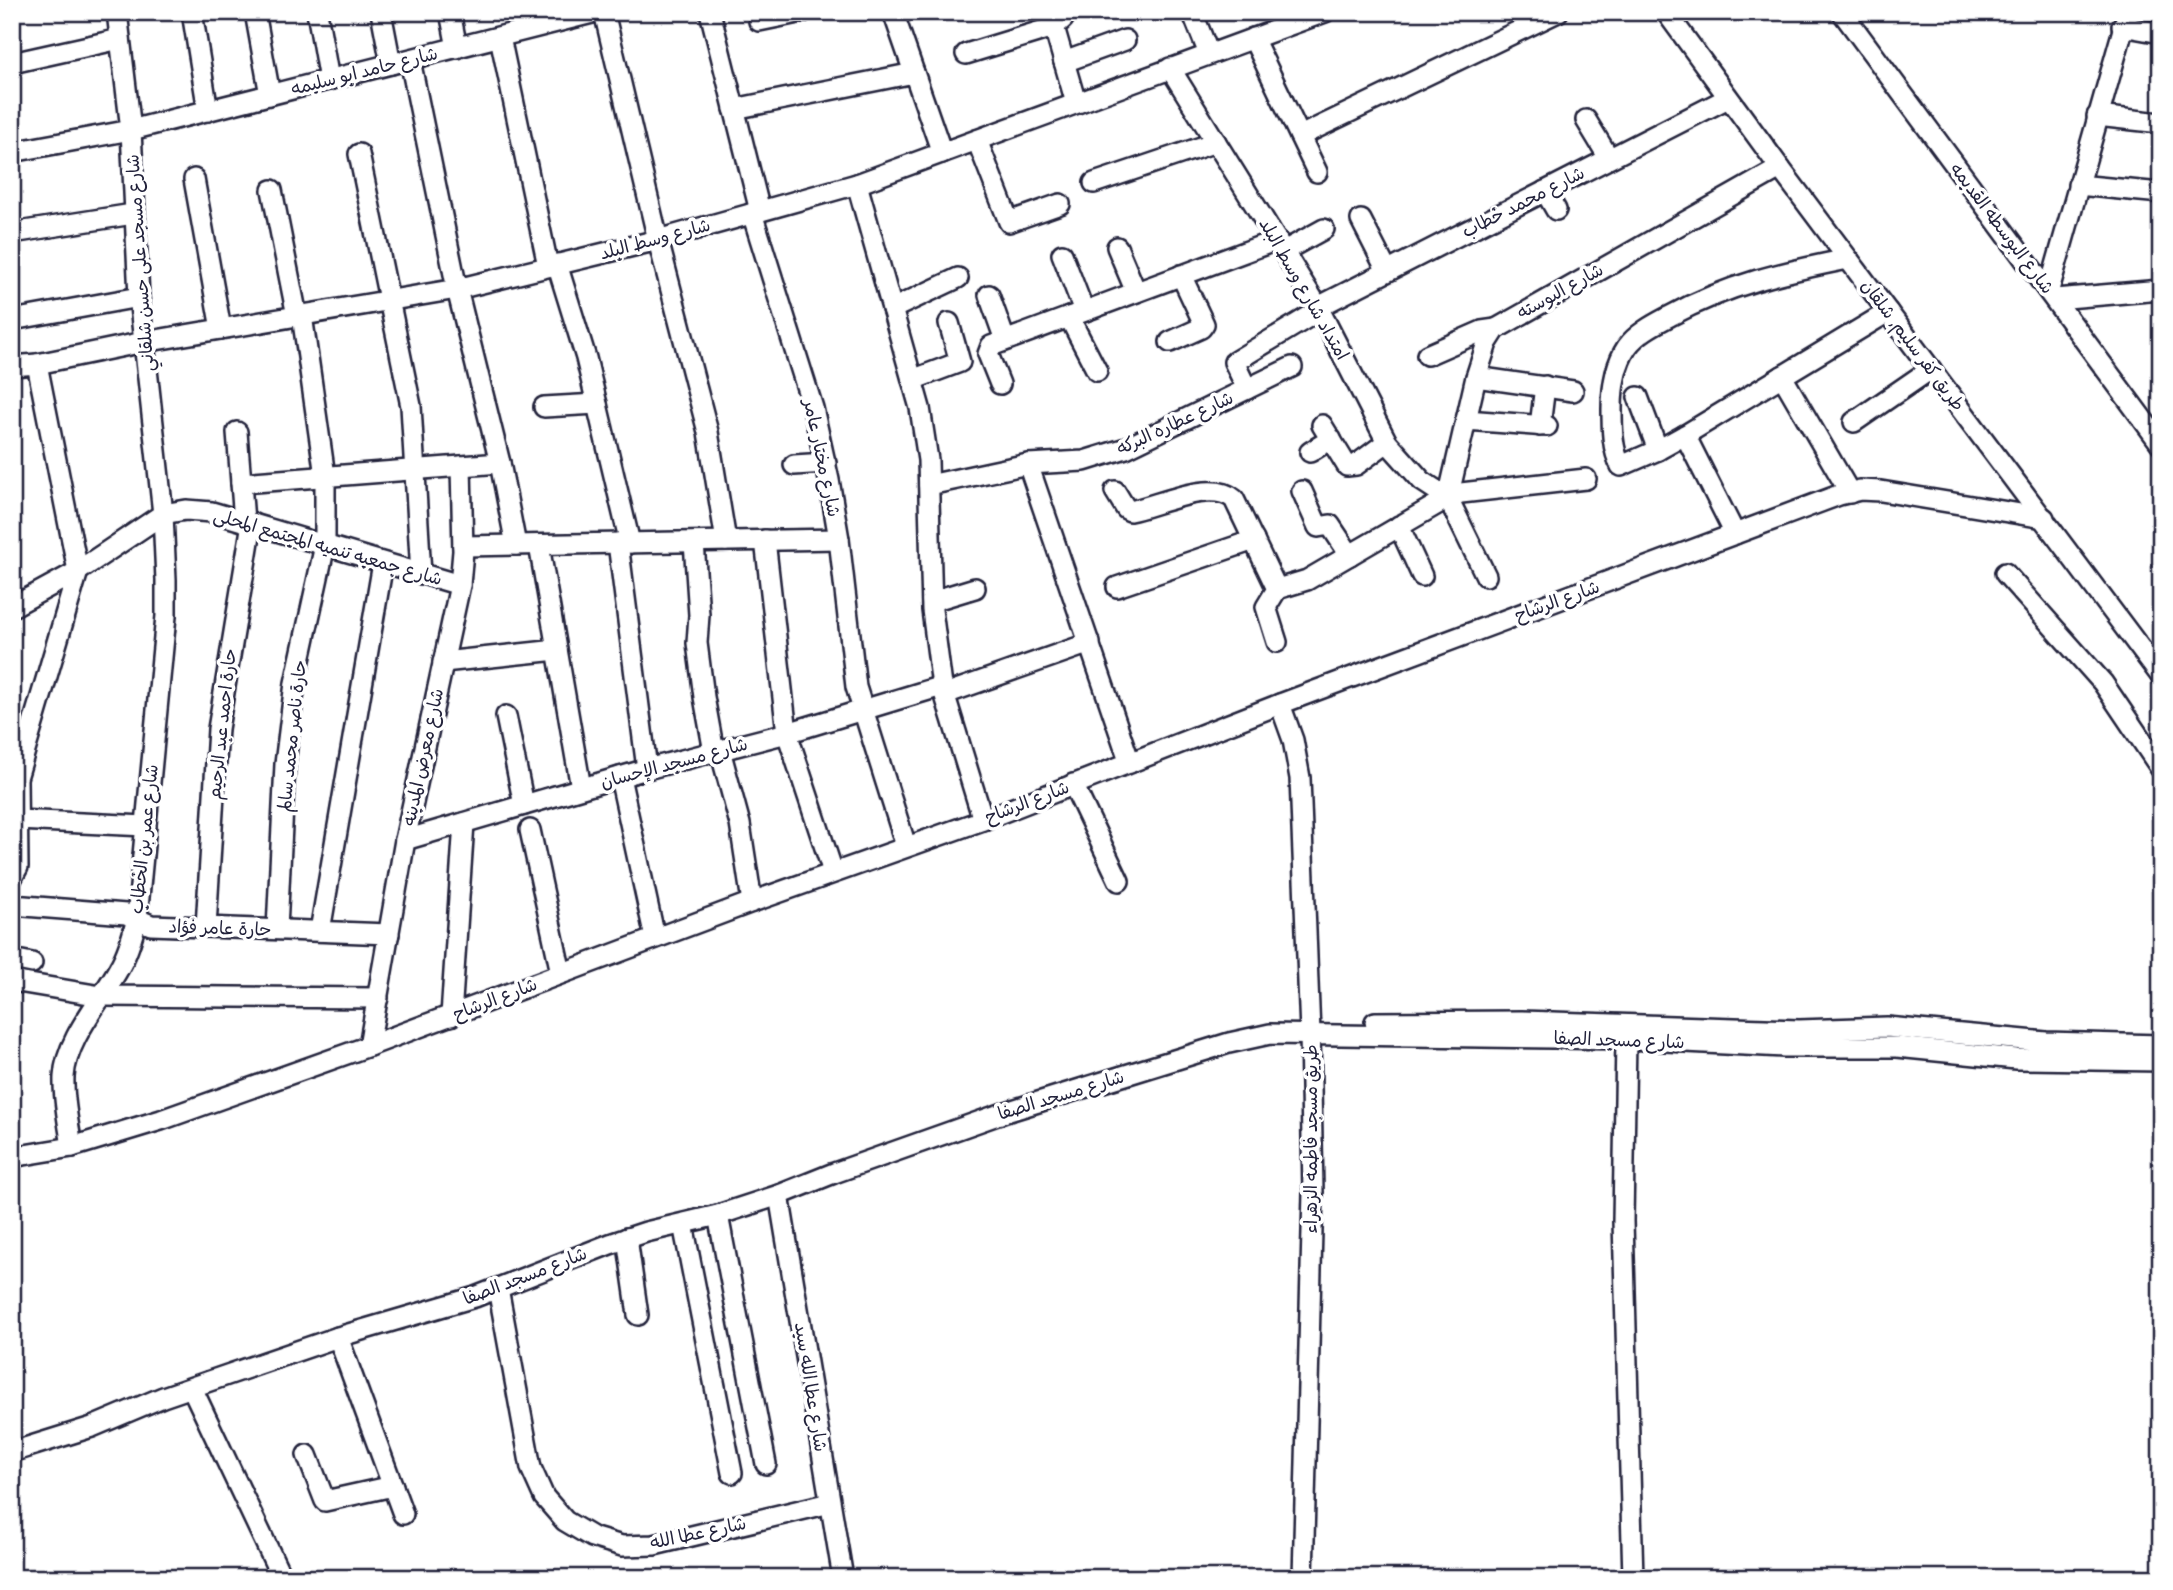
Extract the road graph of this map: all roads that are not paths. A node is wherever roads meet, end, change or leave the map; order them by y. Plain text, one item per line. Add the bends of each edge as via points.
1 (117, 12) edge
2 (192, 12) edge
3 (255, 12) edge
4 (317, 12) edge
5 (381, 12) edge
6 (450, 12) edge
7 (516, 12) edge
8 (604, 12) edge
9 (710, 12) edge
10 (803, 12) edge
11 (893, 12) edge
12 (1325, 12) edge
13 (1558, 12) edge
14 (1666, 12) edge
15 (1842, 12) edge
16 (587, 13) edge
17 (1193, 14) edge
18 (1538, 17) edge
19 (2125, 19) edge
20 (1059, 20) edge
21 (759, 21) dead end
22 (520, 32) junction
23 (2161, 33) edge
24 (500, 37) junction
25 (1253, 38) junction
26 (120, 39) junction
27 (1125, 40) dead end
28 (457, 48) junction
29 (966, 54) dead end
30 (1209, 54) junction
31 (401, 62) junction
32 (1064, 62) junction
33 (12, 63) edge
34 (1170, 68) junction
35 (914, 73) junction
36 (329, 80) junction
37 (270, 95) junction
38 (1728, 98) junction
39 (1076, 103) junction
40 (734, 109) junction
41 (208, 111) junction
42 (2097, 116) junction
43 (1586, 120) dead end
44 (2161, 123) edge
45 (131, 130) junction
46 (1300, 136) junction
47 (977, 139) junction
48 (1216, 142) junction
49 (12, 152) edge
50 (942, 153) junction
51 (359, 154) dead end
52 (1609, 158) junction
53 (1780, 168) junction
54 (1317, 172) dead end
55 (194, 179) dead end
56 (1094, 183) dead end
57 (857, 184) junction
58 (2078, 185) junction
59 (272, 190) dead end
60 (1545, 191) junction
61 (2161, 193) edge
62 (1060, 204) dead end
63 (1556, 210) dead end
64 (756, 212) junction
65 (133, 214) junction
66 (1361, 220) dead end
67 (1324, 229) dead end
68 (12, 233) edge
69 (658, 240) junction
70 (1280, 246) junction
71 (1117, 247) dead end
72 (1062, 254) dead end
73 (1847, 258) junction
74 (553, 265) junction
75 (1387, 271) junction
76 (1181, 275) junction
77 (958, 278) dead end
78 (457, 289) junction
79 (2161, 290) edge
80 (1136, 292) junction
81 (989, 295) dead end
82 (2052, 295) junction
83 (139, 297) junction
84 (389, 300) junction
85 (1319, 308) junction
86 (892, 309) junction
87 (1888, 312) junction
88 (1076, 314) junction
89 (300, 316) junction
90 (12, 320) edge
91 (949, 323) dead end
92 (221, 329) junction
93 (1496, 329) junction
94 (1004, 340) junction
95 (144, 342) junction
96 (1170, 342) dead end
97 (1427, 355) dead end
98 (37, 364) junction
99 (12, 366) edge
100 (1292, 367) dead end
101 (1931, 369) junction
102 (1097, 371) dead end
103 (1782, 376) junction
104 (1476, 377) junction
105 (912, 380) junction
106 (1000, 384) dead end
107 (1545, 386) junction
108 (1247, 389) junction
109 (1573, 391) dead end
110 (1638, 397) dead end
111 (597, 404) junction
112 (544, 407) dead end
113 (1466, 420) junction
114 (1854, 422) dead end
115 (237, 432) dead end
116 (1685, 435) junction
117 (1387, 442) junction
118 (2161, 444) edge
119 (1658, 450) junction
120 (1310, 452) dead end
121 (499, 463) junction
122 (826, 463) junction
123 (1028, 464) junction
124 (794, 465) dead end
125 (461, 466) junction
126 (415, 470) junction
127 (325, 476) junction
128 (1586, 479) dead end
129 (242, 482) junction
130 (929, 485) junction
131 (1115, 491) dead end
132 (1302, 491) dead end
133 (1850, 493) junction
134 (1448, 498) junction
135 (163, 514) junction
136 (2044, 518) junction
137 (248, 522) junction
138 (1399, 526) junction
139 (1735, 534) junction
140 (839, 539) junction
141 (765, 540) junction
142 (1254, 540) junction
143 (726, 541) junction
144 (695, 542) junction
145 (624, 543) junction
146 (325, 545) junction
147 (516, 545) junction
148 (540, 545) junction
149 (463, 546) junction
150 (1350, 555) junction
151 (383, 563) junction
152 (78, 571) junction
153 (2005, 573) dead end
154 (421, 574) junction
155 (1422, 576) dead end
156 (1486, 576) dead end
157 (460, 585) junction
158 (1117, 587) dead end
159 (975, 588) dead end
160 (1277, 589) junction
161 (932, 601) junction
162 (12, 607) edge
163 (1277, 642) dead end
164 (1090, 643) junction
165 (557, 650) junction
166 (443, 662) junction
167 (2161, 676) edge
168 (944, 690) junction
169 (1280, 704) junction
170 (862, 710) junction
171 (506, 716) dead end
172 (787, 733) junction
173 (20, 746) edge
174 (717, 751) junction
175 (1130, 762) junction
176 (647, 769) junction
177 (2161, 769) edge
178 (620, 777) junction
179 (1073, 784) junction
180 (581, 788) junction
181 (524, 805) junction
182 (983, 820) junction
183 (16, 823) edge
184 (464, 823) junction
185 (146, 826) junction
186 (530, 830) dead end
187 (405, 840) junction
188 (906, 846) junction
189 (833, 872) junction
190 (12, 878) edge
191 (1119, 881) dead end
192 (752, 902) junction
193 (12, 905) edge
194 (137, 918) junction
195 (206, 927) junction
196 (277, 929) junction
197 (320, 931) junction
198 (389, 934) junction
199 (655, 938) junction
200 (12, 959) edge
201 (32, 962) dead end
202 (561, 973) junction
203 (12, 981) edge
204 (101, 996) junction
205 (377, 998) junction
206 (451, 1016) junction
207 (1310, 1028) junction
208 (1626, 1039) junction
209 (2161, 1045) edge
210 (369, 1046) junction
211 (2161, 1061) edge
212 (72, 1147) junction
213 (12, 1157) edge
214 (779, 1195) junction
215 (718, 1215) junction
216 (683, 1224) junction
217 (627, 1238) junction
218 (498, 1288) junction
219 (638, 1315) dead end
220 (338, 1337) junction
221 (192, 1388) junction
222 (12, 1452) edge
223 (307, 1455) dead end
224 (766, 1464) dead end
225 (732, 1473) dead end
226 (393, 1486) junction
227 (830, 1503) junction
228 (403, 1514) dead end
229 (282, 1578) edge
230 (843, 1578) edge
231 (1303, 1578) edge
232 (1633, 1578) edge

1 - 26 street, شارع مسجد على حسن شلقاني
2 - 41 street
3 - 37 street
4 - 36 street
5 - 31 street
6 - 28 street
7 - 22 street
8 - 69 street
9 - 40 street, شارع مختار عامر
10 - 21 street
11 - 35 street
12 - 25 street, شارع وسط البلد
13 - 18 street
14 - 38 street, طريق كفر سليم, شلقان
15 - 82 street, شارع البوسطه القديمه
16 - 22 street, شارع حامد ابو سليمه
17 - 30 street
18 - 46 street
19 - 23 street
19 - 42 street
20 - 29 street
20 - 32 street
22 - 24 street, شارع حامد ابو سليمه
24 - 28 street, شارع حامد ابو سليمه
24 - 74 street
25 - 30 street, شارع وسط البلد
25 - 46 street
26 - 33 street
26 - 45 street, شارع مسجد على حسن شلقاني
27 - 32 street
28 - 31 street, شارع حامد ابو سليمه
30 - 34 street, شارع وسط البلد
31 - 36 street, شارع حامد ابو سليمه
31 - 78 street
32 - 39 street
34 - 39 street, شارع وسط البلد
34 - 48 street, امتداد شارع وسط البلد
35 - 40 street
35 - 50 street
36 - 37 street, شارع حامد ابو سليمه
37 - 41 street, شارع حامد ابو سليمه
38 - 52 street, شارع محمد خطاب
38 - 53 street, طريق كفر سليم, شلقان
39 - 47 street, شارع وسط البلد
40 - 64 street, شارع مختار عامر
41 - 45 street, شارع حامد ابو سليمه
42 - 44 street
42 - 58 street
43 - 52 street
45 - 49 street, شارع حامد ابو سليمه
45 - 65 street, شارع مسجد على حسن شلقاني
46 - 54 street
47 - 50 street, شارع وسط البلد
47 - 62 street via 1009,222
48 - 56 street
48 - 70 street, امتداد شارع وسط البلد
50 - 57 street, شارع وسط البلد
51 - 84 street
52 - 60 street, شارع محمد خطاب
53 - 73 street, طريق كفر سليم, شلقان
53 - 93 street, شارع البوسته
55 - 92 street
57 - 64 street, شارع وسط البلد
57 - 86 street
58 - 61 street
58 - 82 street
59 - 89 street, حارة ناصر محمد سالم
60 - 63 street
60 - 75 street, شارع محمد خطاب
64 - 69 street, شارع وسط البلد
64 - 122 street, شارع مختار عامر
65 - 68 street
65 - 83 street, شارع مسجد على حسن شلقاني
66 - 75 street
67 - 70 street
69 - 74 street, شارع وسط البلد
69 - 143 street via 708,432
70 - 76 street
70 - 85 street, امتداد شارع وسط البلد
71 - 80 street
72 - 88 street
73 - 87 street, طريق كفر سليم, شلقان
73 - 119 street via 1736,285 1654,325 1628,346 1619,362 1612,402 1619,464 1624,466
74 - 78 street, شارع وسط البلد
74 - 111 street
75 - 85 street, شارع محمد خطاب
76 - 80 street
76 - 96 street via 1204,324
77 - 86 street
78 - 84 street, شارع وسط البلد
78 - 121 street
79 - 82 street
80 - 88 street
81 - 94 street
82 - 118 street, شارع البوسطه القديمه
83 - 90 street
83 - 95 street, شارع مسجد على حسن شلقاني
84 - 89 street, شارع وسط البلد
84 - 126 street via 411,406
85 - 108 street, شارع محمد خطاب via 1234,362
85 - 117 street, امتداد شارع وسط البلد
86 - 105 street
87 - 101 street, طريق كفر سليم, شلقان
87 - 103 street
88 - 94 street
88 - 102 street
89 - 92 street, شارع وسط البلد
89 - 127 street, حارة ناصر محمد سالم
91 - 105 street via 960,362
92 - 95 street, شارع وسط البلد
93 - 97 street, شارع البوسته
93 - 104 street
94 - 106 street via 988,351
95 - 98 street, شارع وسط البلد
95 - 135 street, شارع مسجد على حسن شلقاني
98 - 99 street, شارع وسط البلد
98 - 152 street
100 - 108 street, شارع عطاره البركه
101 - 114 street
101 - 136 street, طريق كفر سليم, شلقان
103 - 116 street
103 - 133 street
104 - 107 street
104 - 113 street
105 - 130 street
107 - 109 street
107 - 113 street via 1544,426
108 - 123 street, شارع عطاره البركه via 1105,455
110 - 119 street
111 - 112 street
111 - 145 street
113 - 134 street
115 - 129 street, حارة احمد عبد الرحيم
116 - 119 street
116 - 139 street
117 - 120 street via 1350,466 1326,432
117 - 134 street, امتداد شارع وسط البلد via 1422,481
121 - 125 street
121 - 147 street
122 - 124 street
122 - 140 street, شارع مختار عامر
123 - 130 street, شارع عطاره البركه
123 - 164 street
125 - 126 street
125 - 149 street, شارع معرض المدينه
126 - 127 street
126 - 154 street
127 - 129 street
127 - 146 street, حارة ناصر محمد سالم
128 - 134 street via 1481,489
129 - 137 street, حارة احمد عبد الرحيم
130 - 161 street
131 - 142 street via 1130,510 1222,492 1234,499
132 - 150 street via 1318,527 1330,525
133 - 136 street, شارع الرشاح via 1881,491
133 - 139 street, شارع الرشاح
134 - 138 street
134 - 156 street
135 - 137 street, شارع جمعيه تنميه المجتمع المحلى via 212,512
135 - 152 street, شارع جمعيه تنميه المجتمع المحلى
135 - 185 street, شارع عمر بن الخطاب via 166,616
136 - 167 street, طريق كفر سليم, شلقان
137 - 146 street, شارع جمعيه تنميه المجتمع المحلى
137 - 195 street, حارة احمد عبد الرحيم via 219,717
138 - 150 street
138 - 155 street
139 - 169 street, شارع الرشاح
140 - 141 street
140 - 170 street, شارع مختار عامر
141 - 143 street
141 - 172 street
142 - 158 street
142 - 160 street
143 - 144 street
144 - 145 street
144 - 174 street via 698,643
145 - 148 street
145 - 176 street
146 - 151 street, شارع جمعيه تنميه المجتمع المحلى
146 - 196 street, حارة ناصر محمد سالم via 295,683 285,764
147 - 148 street
147 - 149 street
148 - 165 street
149 - 157 street, شارع معرض المدينه
150 - 160 street via 1307,580
151 - 154 street, شارع جمعيه تنميه المجتمع المحلى
151 - 197 street
152 - 162 street, شارع جمعيه تنميه المجتمع المحلى
152 - 173 street
153 - 177 street via 2103,683
154 - 157 street, شارع جمعيه تنميه المجتمع المحلى
157 - 166 street, شارع معرض المدينه
159 - 161 street
160 - 163 street via 1266,607
161 - 168 street
164 - 168 street, شارع مسجد الإحسان
164 - 175 street
165 - 166 street
165 - 180 street
166 - 187 street, شارع معرض المدينه
168 - 170 street, شارع مسجد الإحسان
168 - 182 street
169 - 175 street, شارع الرشاح
169 - 207 street, طريق مسجد فاطمه الزهراء via 1300,778
170 - 172 street, شارع مسجد الإحسان
170 - 188 street, شارع مختار عامر
171 - 181 street
172 - 174 street, شارع مسجد الإحسان
172 - 189 street
173 - 183 street
174 - 176 street, شارع مسجد الإحسان
174 - 192 street via 740,824
175 - 179 street, شارع الرشاح
176 - 178 street, شارع مسجد الإحسان
178 - 180 street, شارع مسجد الإحسان
178 - 199 street
179 - 182 street, شارع الرشاح
179 - 191 street
180 - 181 street, شارع مسجد الإحسان
181 - 184 street, شارع مسجد الإحسان
182 - 188 street, شارع الرشاح
183 - 185 street
183 - 190 street via 18,867
184 - 187 street, شارع مسجد الإحسان
184 - 206 street
185 - 194 street, شارع عمر بن الخطاب
186 - 202 street
187 - 198 street, شارع معرض المدينه
188 - 189 street, شارع الرشاح
189 - 192 street, شارع الرشاح
192 - 199 street, شارع الرشاح
193 - 194 street, حارة عامر فؤاد
194 - 195 street, حارة عامر فؤاد via 151,925
194 - 204 street, شارع عمر بن الخطاب via 120,966
195 - 196 street, حارة عامر فؤاد
196 - 197 street, حارة عامر فؤاد
197 - 198 street, حارة عامر فؤاد
198 - 205 street, شارع معرض المدينه
199 - 202 street, شارع الرشاح
200 - 201 street
202 - 206 street, شارع الرشاح
203 - 204 street
204 - 205 street
204 - 212 street, شارع عمر بن الخطاب via 67,1060 64,1079
205 - 210 street, شارع معرض المدينه
206 - 210 street, شارع الرشاح
207 - 208 street, شارع مسجد الصفا
207 - 209 street, شارع مسجد الصفا via 1522,1021 1799,1030 1887,1027 2046,1042
207 - 214 street, شارع مسجد الصفا via 1229,1043 1006,1112
207 - 231 street, طريق مسجد فاطمه الزهراء via 1313,1192
208 - 211 street, شارع مسجد الصفا via 1897,1047 2032,1060
208 - 232 street via 1623,1220
210 - 212 street, شارع الرشاح
212 - 213 street, شارع الرشاح
214 - 215 street, شارع مسجد الصفا
214 - 227 street, شارع عطا الله سيد
215 - 216 street, شارع مسجد الصفا
215 - 224 street
216 - 217 street, شارع مسجد الصفا
216 - 225 street
217 - 218 street, شارع مسجد الصفا
217 - 219 street
218 - 220 street, شارع مسجد الصفا
218 - 227 street, شارع عطا الله via 531,1468 544,1497 565,1521 592,1538 622,1546 654,1545
220 - 221 street, شارع مسجد الصفا
220 - 226 street
221 - 222 street, شارع مسجد الصفا
221 - 229 street
223 - 226 street via 325,1501
226 - 228 street
227 - 230 street, شارع عطا الله سيد

